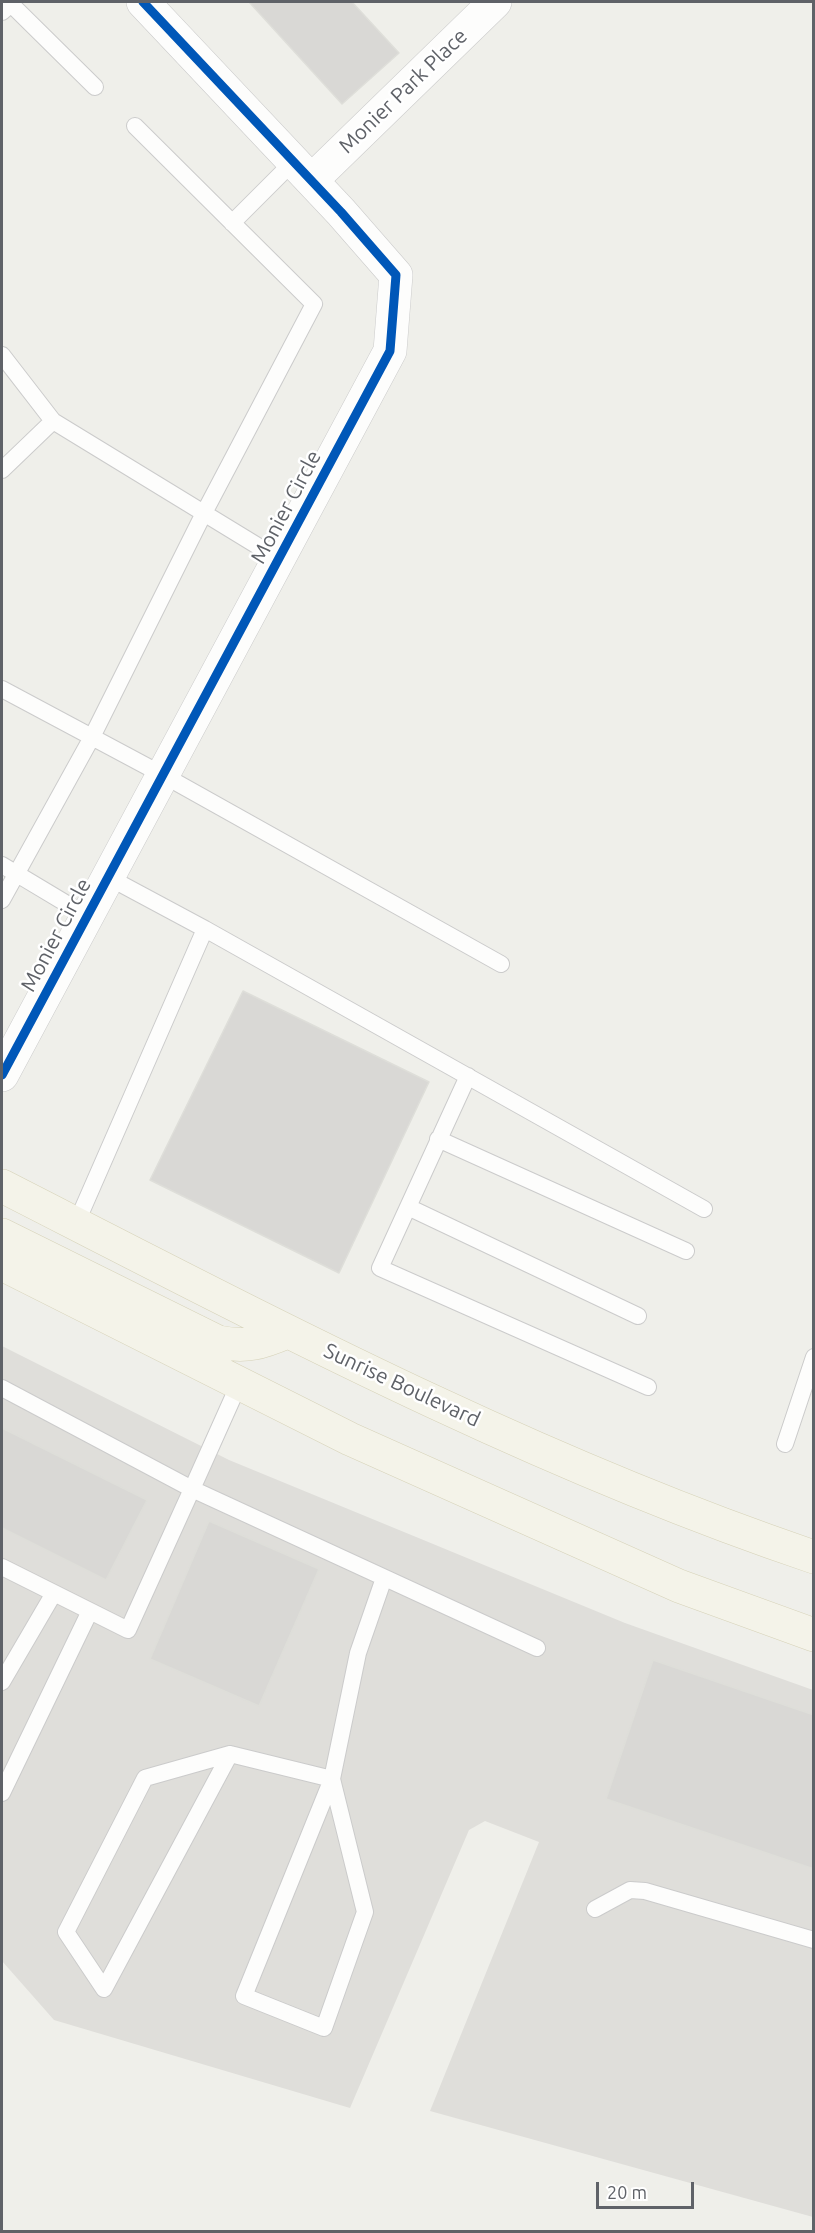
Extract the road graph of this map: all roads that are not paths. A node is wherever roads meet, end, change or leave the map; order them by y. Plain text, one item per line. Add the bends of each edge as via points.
1 (143, 2) edge
2 (495, 2) edge
3 (8, 6) edge
4 (95, 87) dead end
5 (135, 126) dead end
6 (303, 171) junction
7 (232, 223) junction
8 (2, 355) edge
9 (53, 421) junction
10 (2, 470) edge
11 (204, 513) junction
12 (279, 559) junction
13 (2, 689) edge
14 (92, 737) junction
15 (163, 775) junction
16 (2, 865) edge
17 (18, 875) junction
18 (108, 877) junction
19 (2, 900) edge
20 (87, 916) junction
21 (205, 929) junction
22 (501, 964) dead end
23 (2, 1076) edge
24 (468, 1076) junction
25 (438, 1139) junction
26 (2, 1186) edge
27 (408, 1207) junction
28 (704, 1209) dead end
29 (76, 1224) junction
30 (2, 1235) edge
31 (686, 1251) dead end
32 (2, 1264) edge
33 (638, 1316) dead end
34 (287, 1332) junction
35 (813, 1357) edge
36 (240, 1384) junction
37 (648, 1387) dead end
38 (2, 1388) edge
39 (785, 1444) dead end
40 (192, 1489) junction
41 (813, 1557) edge
42 (2, 1567) edge
43 (384, 1578) junction
44 (54, 1593) junction
45 (90, 1611) junction
46 (811, 1632) edge
47 (537, 1648) dead end
48 (2, 1682) edge
49 (230, 1754) junction
50 (332, 1779) junction
51 (2, 1793) edge
52 (595, 1909) dead end
53 (813, 1940) edge

1 - 6 street, Monier Circle
2 - 6 street, Monier Park Place
3 - 4 lane
5 - 7 lane
6 - 7 lane
6 - 12 street, Monier Circle via 396,275 390,351
7 - 11 lane via 314,304
8 - 9 lane
9 - 10 lane
9 - 11 lane
11 - 12 lane
11 - 14 lane
12 - 15 street, Monier Circle
13 - 14 lane
14 - 15 lane
14 - 17 lane
15 - 18 street, Monier Circle
15 - 22 lane
16 - 17 lane
17 - 19 lane
17 - 20 lane
18 - 20 street, Monier Circle
18 - 21 lane
20 - 23 street, Monier Circle
21 - 24 lane
21 - 29 lane
24 - 25 lane
24 - 28 lane
25 - 27 lane
25 - 31 lane
26 - 29 main road, Sunrise Boulevard
27 - 33 lane
27 - 37 lane via 380,1268
29 - 34 main road, Sunrise Boulevard
30 - 34 main road via 218,1342 240,1347
32 - 36 main road
34 - 41 main road, Sunrise Boulevard via 529,1444 723,1526
35 - 39 lane
36 - 40 lane
36 - 46 main road via 350,1439 680,1586
38 - 40 lane
40 - 43 lane
40 - 45 lane via 128,1630
42 - 44 lane
43 - 47 lane
43 - 50 lane via 358,1653
44 - 45 lane
44 - 48 lane
45 - 51 lane
49 - 49 lane via 145,1778 66,1932 105,1989
49 - 50 lane
50 - 50 lane via 243,1996 324,2028 365,1912
52 - 53 lane via 630,1890 645,1891

